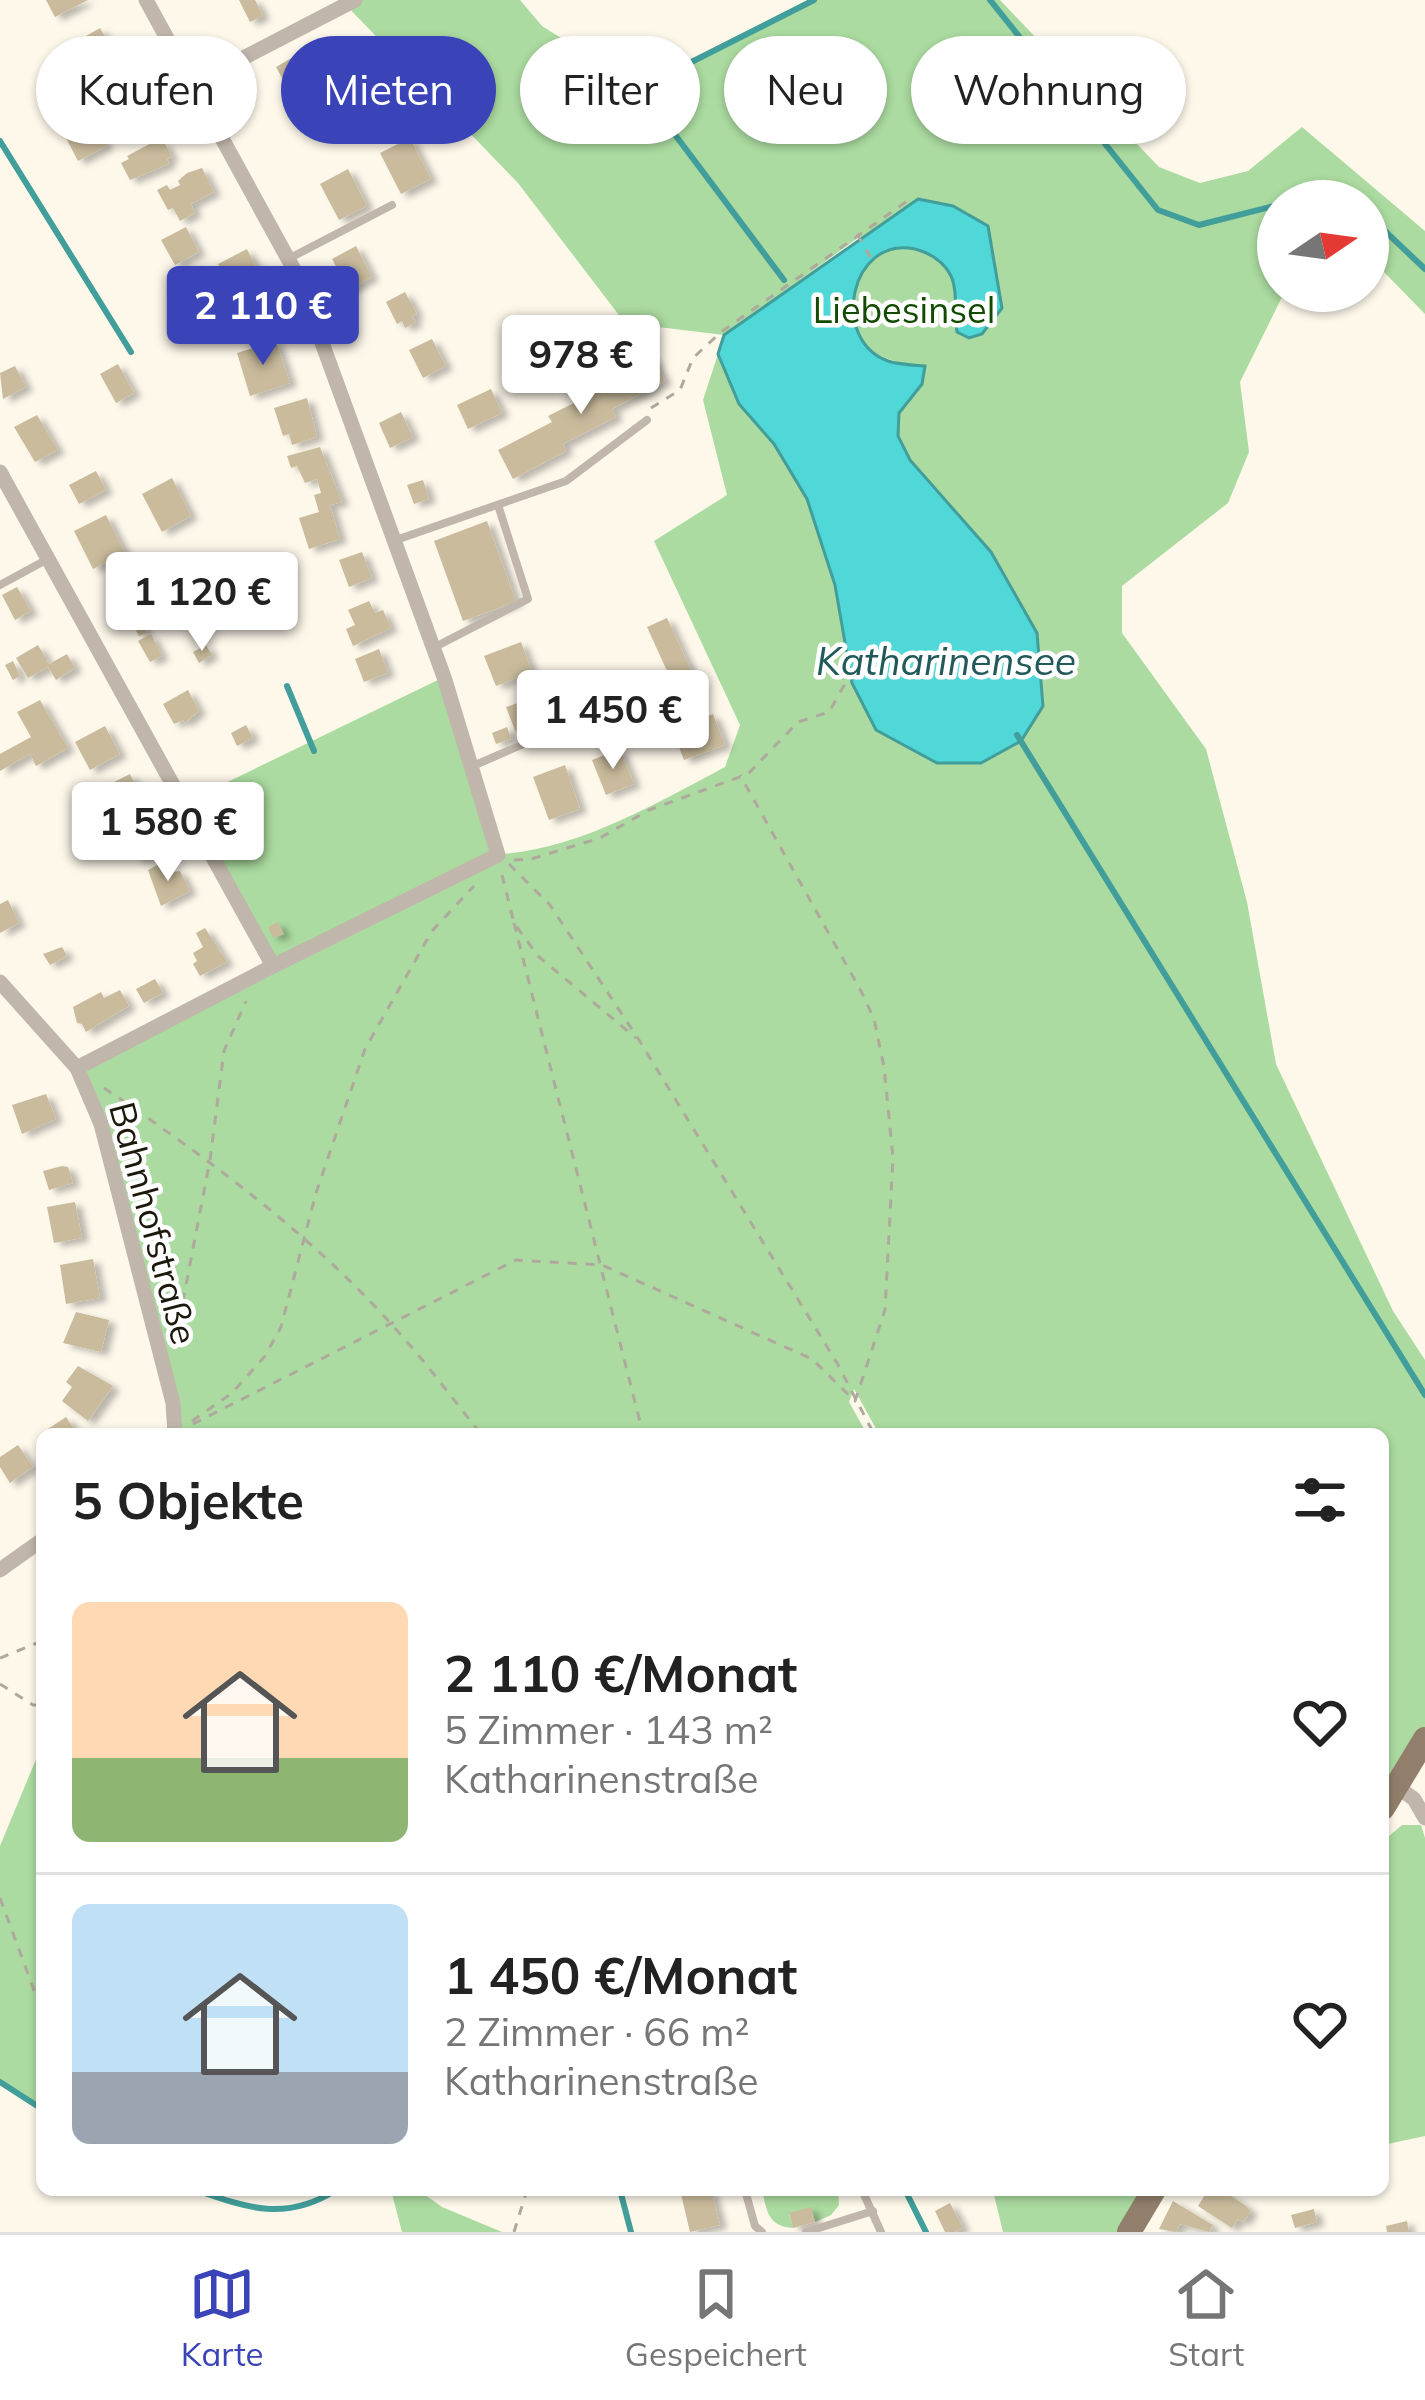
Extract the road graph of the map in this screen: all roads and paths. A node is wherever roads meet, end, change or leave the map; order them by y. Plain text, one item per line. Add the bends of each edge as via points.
1 (146, 0) edge
2 (355, 0) edge
3 (166, 36) edge
4 (257, 51) edge
5 (226, 144) edge
6 (913, 197) dead end
7 (392, 205) dead end
8 (858, 235) junction
9 (290, 258) junction
10 (871, 258) dead end
11 (647, 421) joint
12 (0, 472) edge
13 (498, 505) junction
14 (395, 541) junction
15 (47, 559) junction
16 (0, 584) edge
17 (434, 648) junction
18 (846, 682) dead end
19 (652, 688) dead end
20 (472, 767) junction
21 (740, 775) junction
22 (499, 858) junction
23 (514, 923) junction
24 (273, 966) junction
25 (257, 975) junction
26 (0, 982) edge
27 (639, 1040) junction
28 (77, 1069) junction
29 (210, 1160) junction
30 (302, 1240) junction
31 (602, 1265) junction
32 (392, 1324) junction
33 (161, 1358) junction
34 (855, 1401) junction
35 (174, 1428) edge
36 (182, 1428) edge
37 (185, 1428) edge
38 (476, 1428) edge
39 (642, 1428) edge
40 (871, 1428) edge
41 (36, 1544) edge
42 (0, 1570) edge
43 (36, 1643) edge
44 (0, 1658) edge
45 (0, 1684) edge
46 (36, 1705) edge
47 (1425, 1739) edge
48 (1390, 1797) edge
49 (1425, 1818) edge
50 (0, 1898) edge
51 (36, 1996) edge
52 (525, 2196) edge
53 (747, 2196) edge
54 (865, 2196) edge
55 (1150, 2196) edge
56 (873, 2211) junction
57 (514, 2232) edge
58 (761, 2232) edge
59 (806, 2232) edge
60 (881, 2232) edge
61 (1129, 2232) edge

1 - 3 street
2 - 4 street
5 - 9 street
6 - 8 path
7 - 9 lane
8 - 10 path
8 - 11 path via 722,332 693,358 680,390 649,409
9 - 14 street
11 - 13 lane via 566,481
12 - 15 street
13 - 14 lane
13 - 17 lane via 528,599
14 - 17 street
15 - 16 lane
15 - 24 street
17 - 20 street
18 - 21 path via 829,712 802,719 757,768
19 - 20 lane
20 - 22 street
21 - 27 path via 600,838 504,860 550,905
21 - 34 path via 861,991 884,1067 893,1158 885,1310
22 - 23 path
22 - 24 street, Bahnhofstraße
22 - 30 path via 432,931 365,1049
23 - 27 path via 538,956
23 - 31 path
24 - 25 street, Bahnhofstraße
25 - 28 street, Bahnhofstraße
25 - 29 path via 224,1051
26 - 28 street
27 - 34 path
28 - 29 path
28 - 33 street, Bahnhofstraße via 101,1124
29 - 30 path
29 - 33 path via 178,1335
30 - 32 path
30 - 36 path via 294,1287 265,1356 232,1393
31 - 32 path via 516,1259
31 - 34 path via 812,1359
31 - 39 path
32 - 37 path
32 - 38 path
33 - 35 street, Bahnhofstraße
34 - 40 path
41 - 42 street
43 - 44 path
45 - 46 path
47 - 48 main road
48 - 49 street via 1414,1799
50 - 51 path
52 - 57 path
53 - 58 lane
54 - 56 lane
55 - 61 main road
56 - 59 lane
56 - 60 lane

